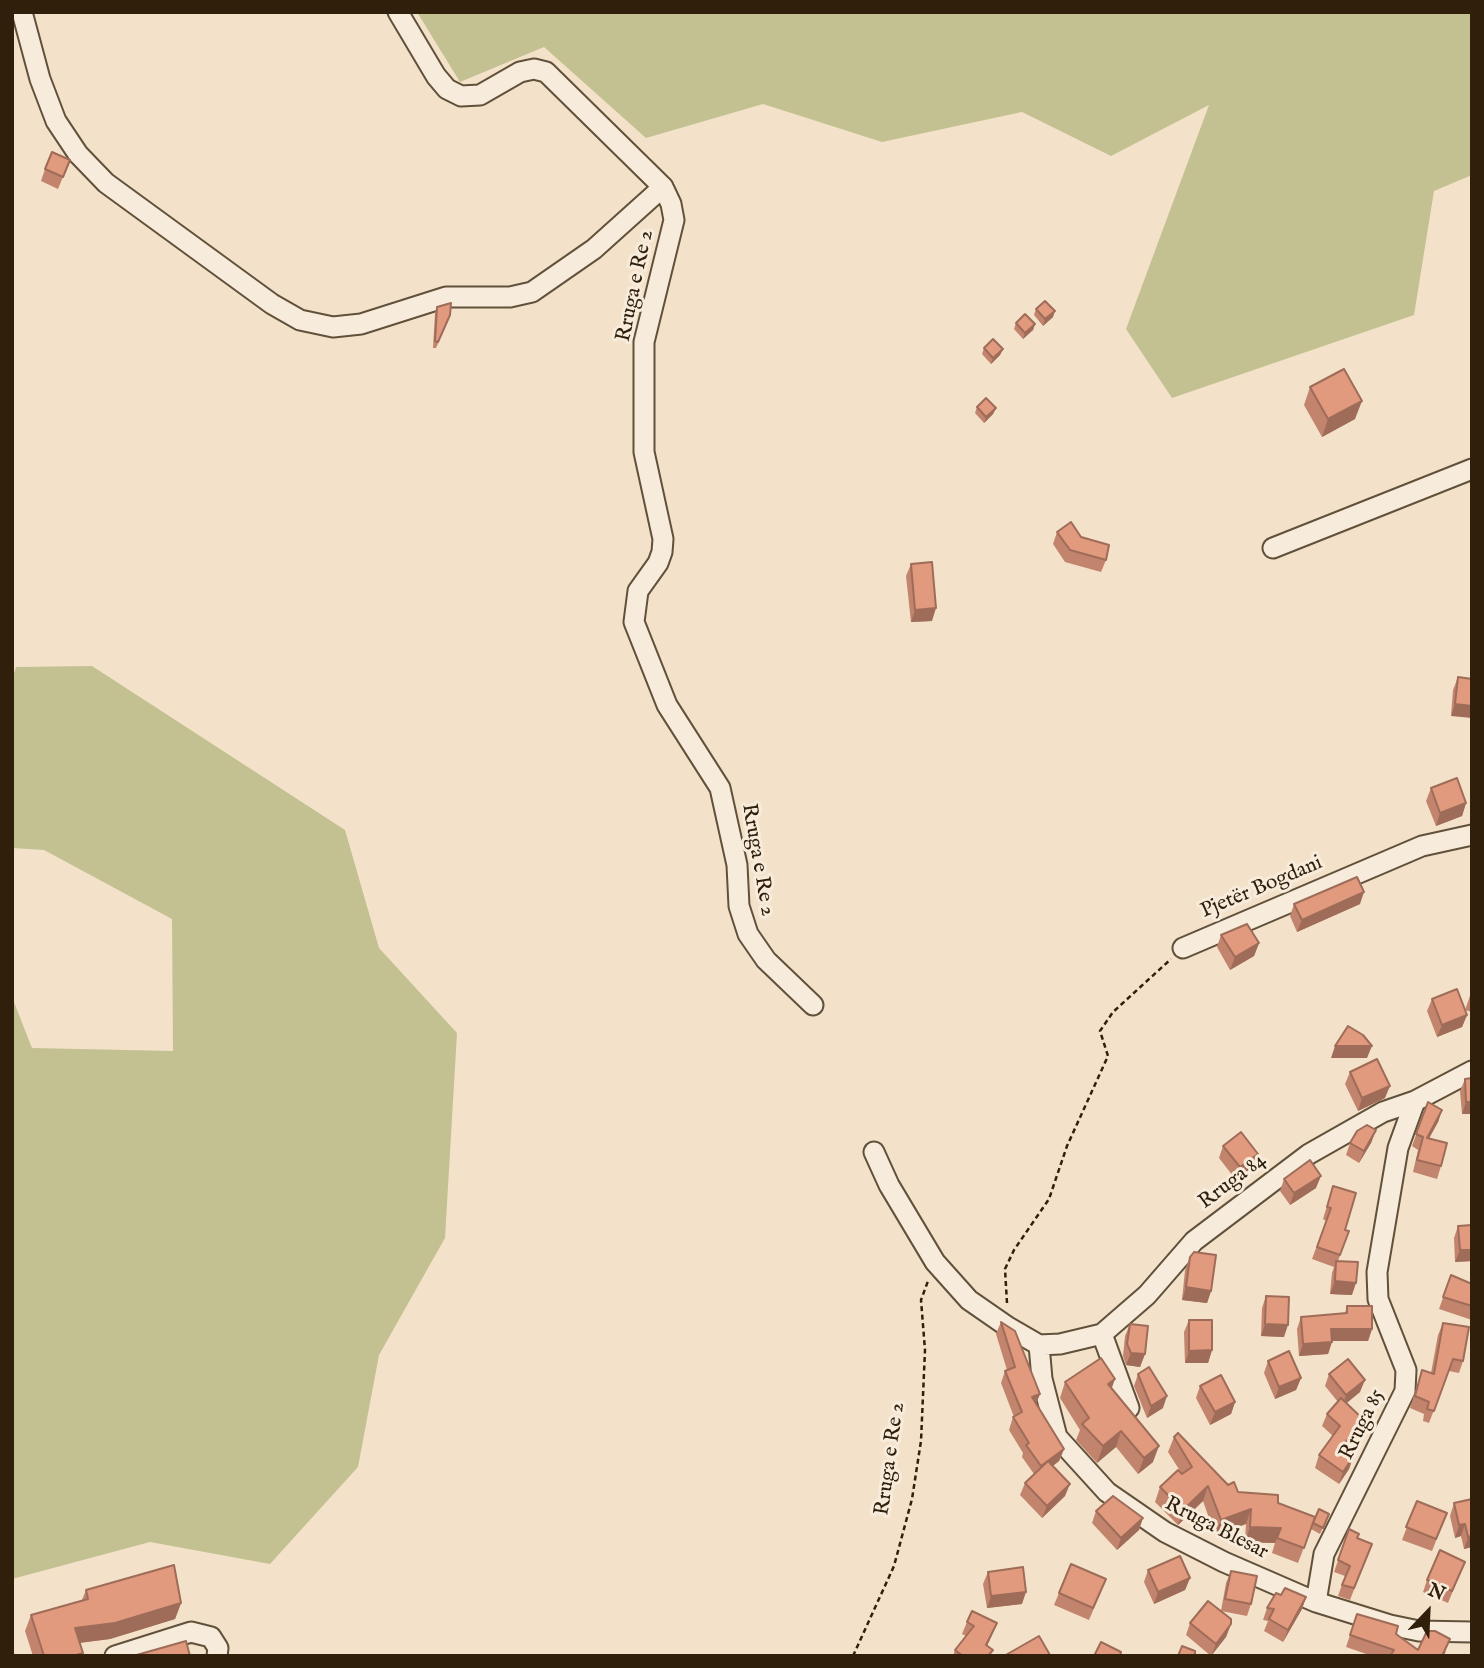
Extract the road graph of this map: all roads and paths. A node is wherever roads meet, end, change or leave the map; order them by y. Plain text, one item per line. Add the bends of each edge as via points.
1 (22, 12) edge
2 (398, 12) edge
3 (663, 187) junction
4 (1472, 469) edge
5 (1273, 548) dead end
6 (1472, 835) edge
7 (1183, 947) joint
8 (813, 1005) dead end
9 (1472, 1071) edge
10 (1415, 1101) junction
11 (874, 1152) dead end
12 (936, 1262) junction
13 (1008, 1327) junction
14 (1102, 1334) junction
15 (1040, 1345) junction
16 (1129, 1408) edge
17 (1316, 1602) junction
18 (1472, 1632) edge
19 (115, 1656) edge
20 (217, 1656) edge
21 (853, 1656) edge

1 - 3 street, Rruga e Re 2 via 56,121 78,154 106,184 300,320 333,327 361,324 446,298 532,292 594,249
2 - 3 street via 447,89 461,96 480,95 520,72 546,72
3 - 8 street, Rruga e Re 2 via 674,220 644,342 644,452 663,539 658,563 638,591 634,622 667,705 720,788 748,934 766,960
4 - 5 street
6 - 7 street, Pjetër Bogdani via 1410,851
7 - 13 path via 1113,1012 1100,1031 1108,1056 1067,1146 1049,1199 1005,1269
9 - 10 street, Rruga 84
10 - 14 street, Rruga 84 via 1383,1112 1309,1154 1238,1205 1194,1241 1147,1295
10 - 17 street, Rruga 85 via 1398,1148 1377,1272 1378,1299 1406,1370 1405,1391 1324,1554
11 - 12 street
12 - 13 street via 969,1300
12 - 21 path, Rruga e Re 2 via 921,1300 925,1350 921,1441 912,1499 894,1566
13 - 15 street
14 - 15 street, Rruga 84
14 - 16 street
15 - 17 street, Rruga Blesar via 1042,1379 1057,1437 1107,1492 1166,1532
17 - 18 street, Rruga Blesar via 1400,1627
19 - 20 street via 191,1632 211,1637

